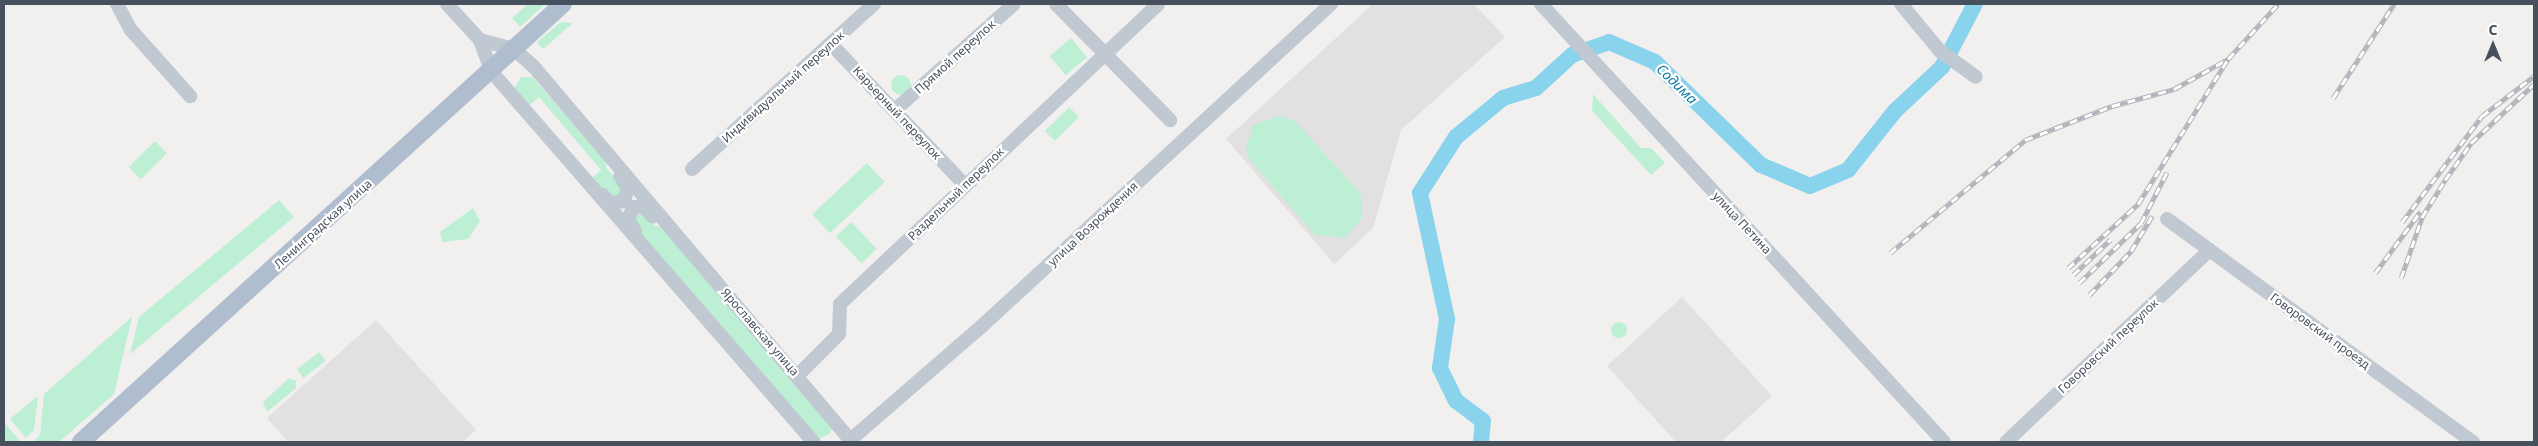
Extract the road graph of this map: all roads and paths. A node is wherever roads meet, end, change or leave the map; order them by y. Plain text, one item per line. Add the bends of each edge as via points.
1 (117, 4) edge
2 (448, 4) edge
3 (562, 4) edge
4 (874, 4) edge
5 (1014, 4) edge
6 (1056, 4) edge
7 (1158, 4) edge
8 (1331, 4) edge
9 (1541, 4) edge
10 (1901, 4) edge
11 (480, 40) junction
12 (832, 44) junction
13 (514, 49) junction
14 (1106, 56) junction
15 (491, 71) junction
16 (1976, 77) dead end
17 (190, 96) dead end
18 (895, 110) junction
19 (1170, 120) dead end
20 (614, 161) junction
21 (692, 169) dead end
22 (963, 183) junction
23 (594, 191) junction
24 (2167, 218) dead end
25 (667, 222) junction
26 (645, 248) junction
27 (2210, 250) junction
28 (798, 375) junction
29 (850, 441) edge
30 (81, 442) edge
31 (814, 442) edge
32 (1944, 442) edge
33 (2006, 442) edge
34 (2473, 442) edge

1 - 17 street via 131,30
2 - 11 street
3 - 13 main road, Ленинградская улица
4 - 12 street, Индивидуальный переулок
5 - 18 street, Прямой переулок
6 - 14 street
7 - 14 street, Раздельный переулок
8 - 29 street, улица Возрождения via 982,326
9 - 32 street, улица Петина
10 - 16 street via 1940,51
11 - 13 street
11 - 15 street
12 - 18 street, Карьерный переулок
12 - 21 street, Индивидуальный переулок
13 - 15 main road, Ленинградская улица
13 - 20 street, Ярославская улица
14 - 19 street
14 - 22 street, Раздельный переулок
15 - 23 street, Ярославская улица
15 - 30 main road, Ленинградская улица
18 - 22 street, Карьерный переулок
20 - 23 street, Ярославская улица via 612,168 628,188 626,198 610,203
20 - 25 street, Ярославская улица
22 - 28 street, Раздельный переулок via 840,304 839,334
23 - 26 street, Ярославская улица
24 - 27 street, Говоровский проезд
25 - 26 street, Ярославская улица via 658,222 644,207 630,210 628,220
25 - 28 street, Ярославская улица
26 - 31 street, Ярославская улица
27 - 33 street, Говоровский переулок
27 - 34 street, Говоровский проезд
28 - 29 street, Ярославская улица

